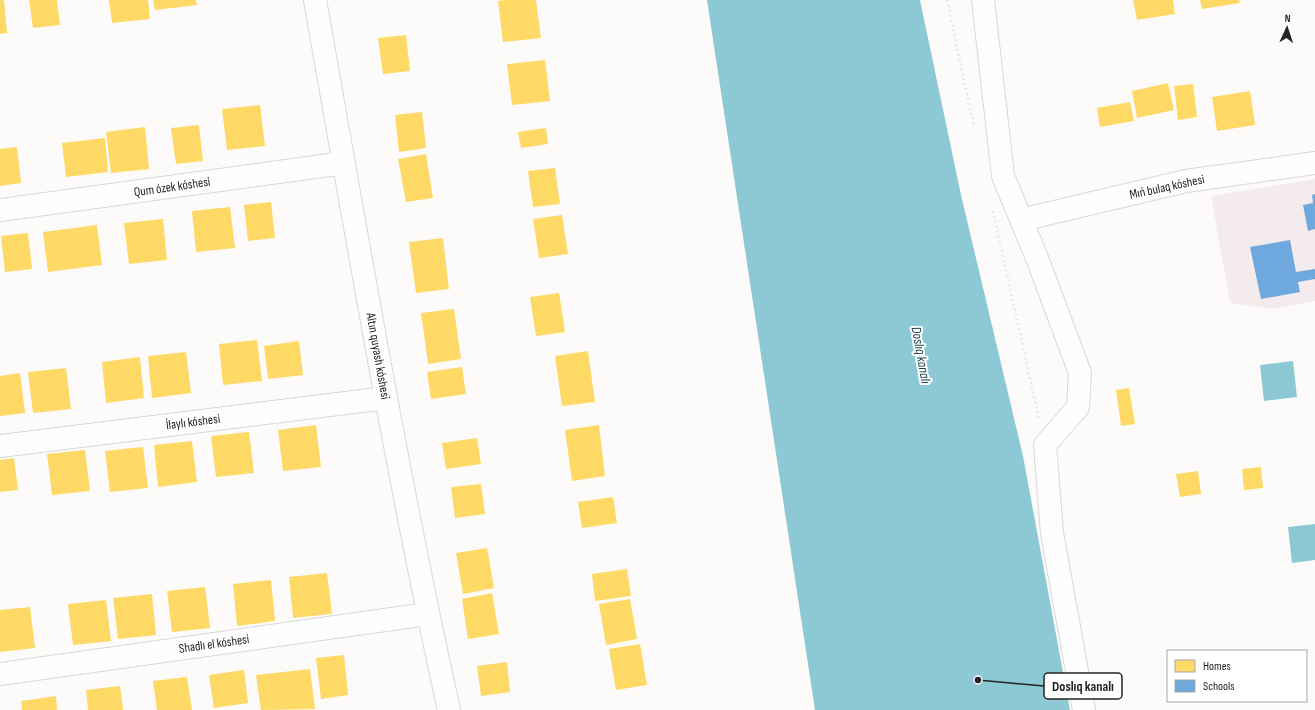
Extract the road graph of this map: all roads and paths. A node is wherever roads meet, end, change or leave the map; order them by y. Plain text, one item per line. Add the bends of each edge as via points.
1 (315, 0) edge
2 (947, 0) edge
3 (983, 0) edge
4 (974, 127) dead end
5 (344, 163) junction
6 (1315, 163) edge
7 (992, 204) dead end
8 (0, 210) edge
9 (1021, 220) junction
10 (386, 398) junction
11 (1045, 445) junction
12 (0, 446) edge
13 (428, 614) junction
14 (0, 674) edge
15 (449, 710) edge
16 (1084, 710) edge

1 - 5 street, Altın quyash kóshesi
2 - 4 path
3 - 9 street via 1003,176
5 - 8 street, Qum ózek kóshesi
5 - 10 street, Altın quyash kóshesi
6 - 9 street, Mıń bulaq kóshesi via 1186,181
7 - 11 path
9 - 11 street via 1080,373 1078,407
10 - 12 street, Ílaylı kóshesi
10 - 13 street, Altın quyash kóshesi
11 - 16 street via 1052,533
13 - 14 street, Shadlı el kóshesi
13 - 15 street, Altın quyash kóshesi

